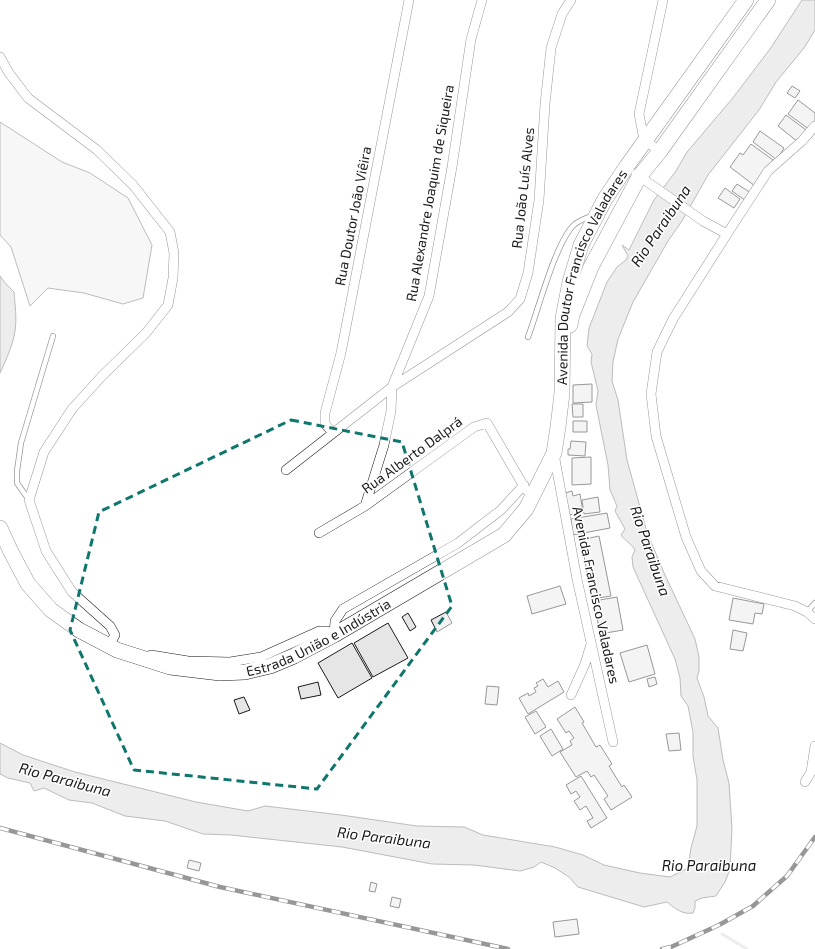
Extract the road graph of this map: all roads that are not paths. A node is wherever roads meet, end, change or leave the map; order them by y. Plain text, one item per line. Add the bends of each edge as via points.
1 (409, 0) edge
2 (482, 0) edge
3 (571, 0) edge
4 (662, 0) edge
5 (746, 0) edge
6 (768, 0) edge
7 (0, 57) edge
8 (815, 126) edge
9 (644, 140) junction
10 (660, 151) junction
11 (627, 166) junction
12 (640, 177) junction
13 (598, 212) junction
14 (727, 234) junction
15 (53, 336) dead end
16 (528, 336) dead end
17 (561, 377) junction
18 (392, 387) junction
19 (333, 434) junction
20 (554, 453) junction
21 (286, 470) dead end
22 (524, 485) junction
23 (28, 500) junction
24 (532, 500) junction
25 (365, 506) junction
26 (0, 528) edge
27 (319, 533) dead end
28 (815, 603) edge
29 (807, 612) junction
30 (815, 619) edge
31 (334, 634) junction
32 (591, 642) junction
33 (111, 647) junction
34 (571, 695) dead end
35 (613, 742) dead end
36 (815, 746) edge
37 (805, 782) dead end

1 - 19 street, Rua Doutor João Viêira via 341,353 325,413 325,424
2 - 18 street, Rua Alexandre Joaquim de Siqueira via 471,39 452,167 428,296
3 - 18 street, Rua João Luís Alves via 562,14 551,48 539,200 528,273 520,299 508,312
4 - 9 street via 639,114
5 - 9 highway, Avenida Doutor Francisco Valadares
6 - 10 highway, Avenida Doutor Francisco Valadares
7 - 23 street via 28,98 97,150 132,185 170,232 174,253 168,306 146,333 72,409 44,452
8 - 14 street via 768,171
9 - 10 street
9 - 11 highway, Avenida Doutor Francisco Valadares
10 - 12 highway, Avenida Doutor Francisco Valadares
11 - 12 street
11 - 13 highway, Avenida Doutor Francisco Valadares
12 - 14 street via 703,221
12 - 17 highway, Avenida Doutor Francisco Valadares via 604,242 583,287 572,315
13 - 16 lane via 575,224 564,239
13 - 17 highway, Avenida Doutor Francisco Valadares via 581,245 570,282 563,318
14 - 29 street via 673,319 657,352 651,394 656,436 686,537 701,571 715,586 795,606
15 - 23 lane via 21,443 18,483
17 - 20 highway, Estrada União e Indústria via 562,393
18 - 19 street, Rua João Luís Alves
18 - 25 street via 391,411 384,445
19 - 21 street, Rua João Luís Alves
20 - 24 highway, Estrada União e Indústria
20 - 32 street, Avenida Francisco Valadares
22 - 24 street, Rua Alberto Dalprá
22 - 25 street, Rua Alberto Dalprá via 487,423 474,427
22 - 31 street via 501,510 458,543 343,609 335,622
23 - 33 street via 46,551 72,592 110,626 115,635
24 - 31 highway, Estrada União e Indústria via 504,535
25 - 27 street, Rua Alberto Dalprá
26 - 33 highway, Estrada União e Indústria via 28,584 51,610 79,630
28 - 29 lane
29 - 30 street
31 - 33 highway, Estrada União e Indústria via 284,654 270,666 245,672 220,673 170,667
32 - 34 street via 585,664
32 - 35 street, Avenida Francisco Valadares
36 - 37 street via 811,772

